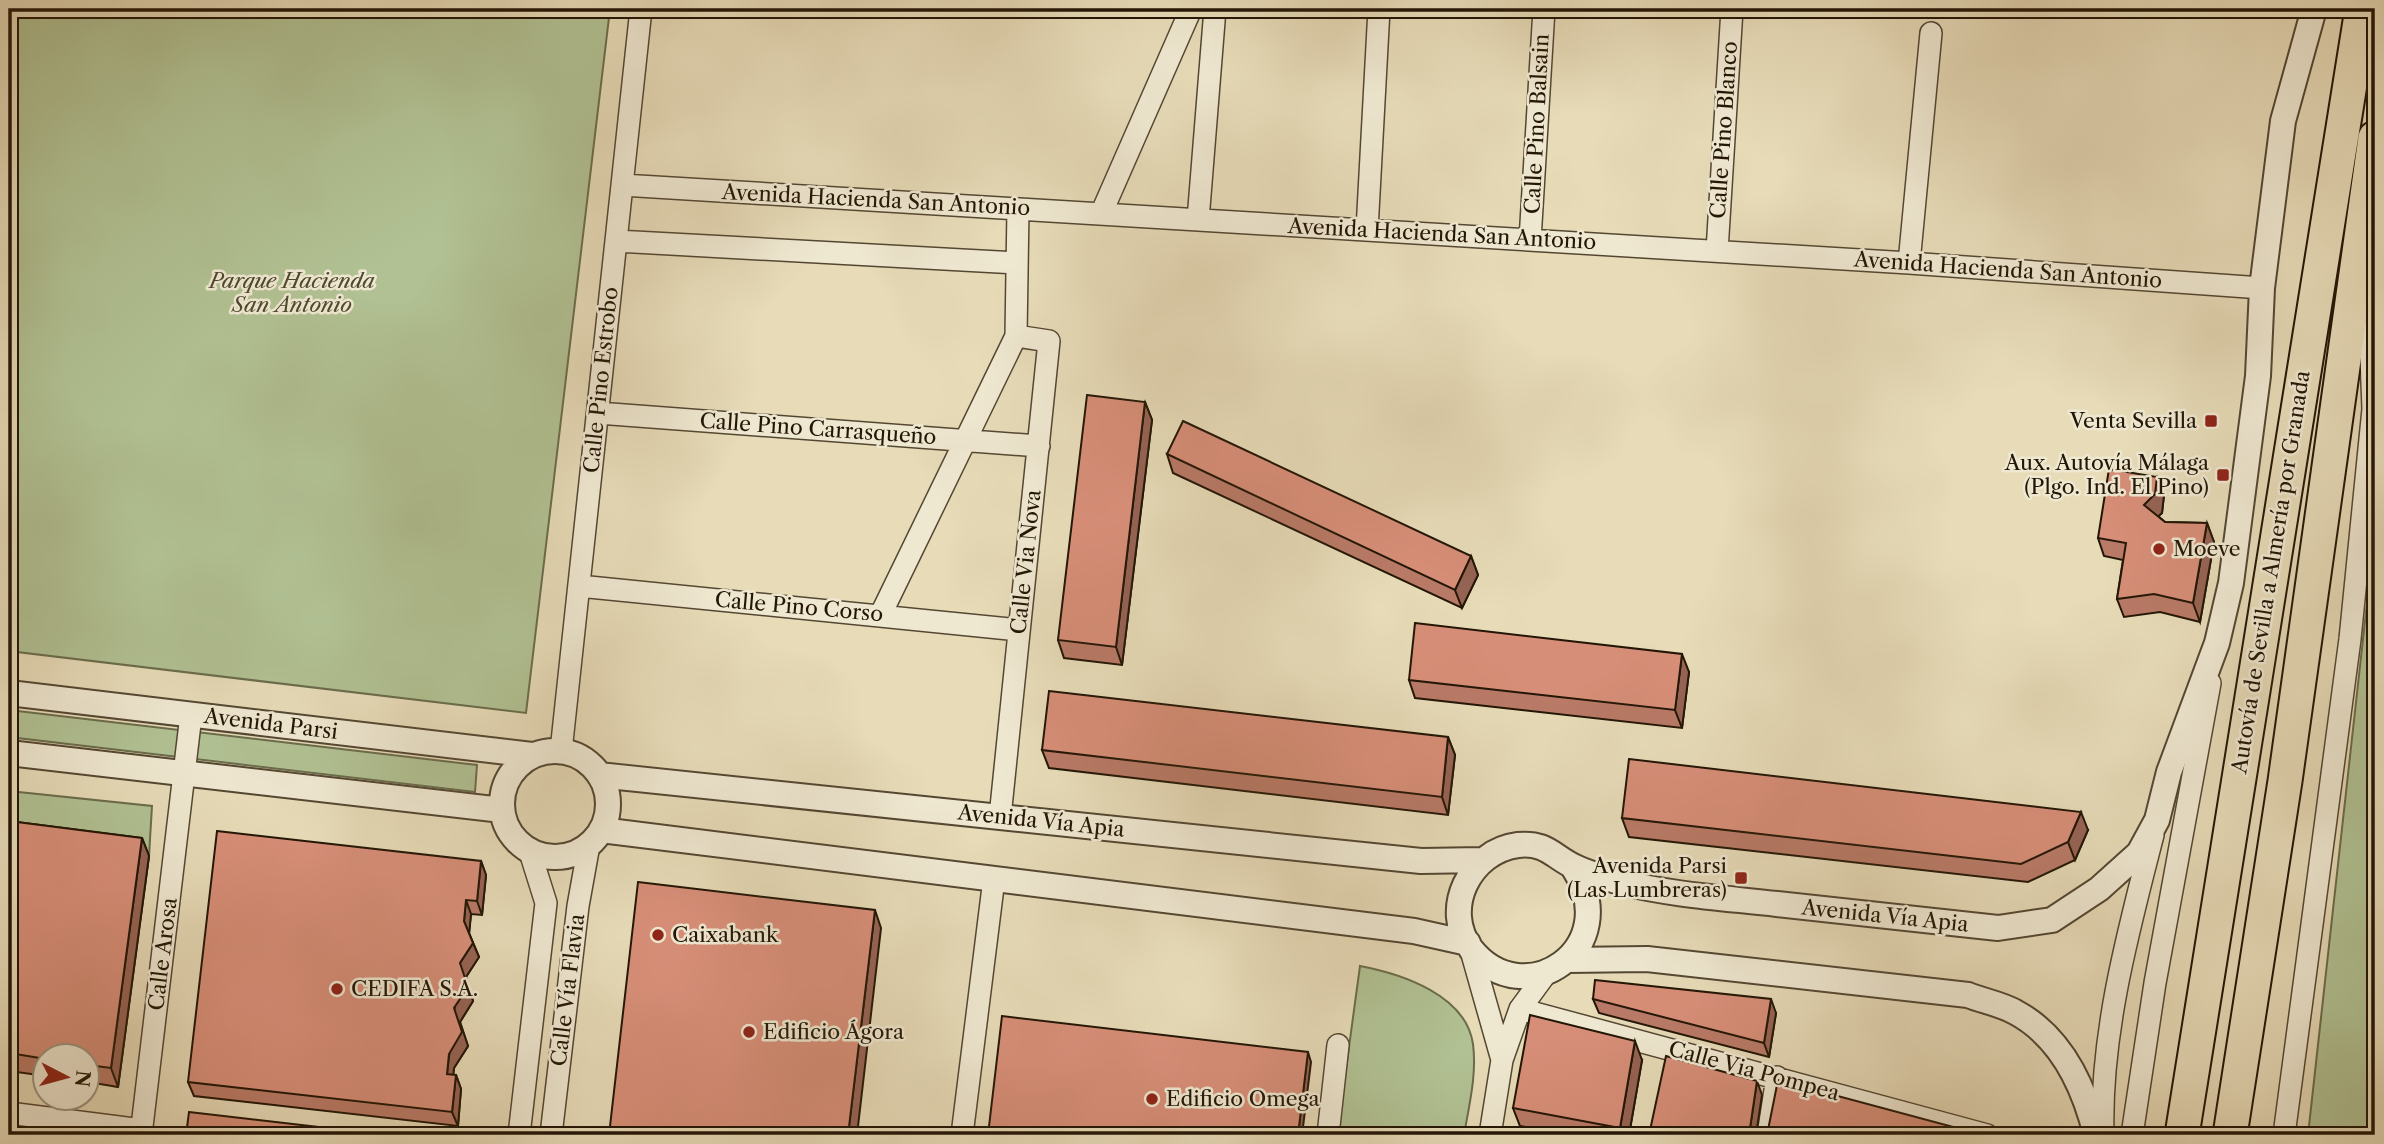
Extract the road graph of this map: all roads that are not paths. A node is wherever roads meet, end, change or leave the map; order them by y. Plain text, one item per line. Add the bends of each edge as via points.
1 (641, 9) edge
2 (1191, 9) edge
3 (1215, 9) edge
4 (1379, 9) edge
5 (1544, 9) edge
6 (1732, 9) edge
7 (2301, 9) edge
8 (2314, 9) edge
9 (2362, 9) edge
10 (1931, 33) dead end
11 (2283, 121) junction
12 (2375, 138) edge
13 (622, 185) junction
14 (1018, 209) junction
15 (1101, 214) junction
16 (1198, 220) junction
17 (1367, 230) junction
18 (1530, 240) junction
19 (616, 241) junction
20 (1717, 251) junction
21 (1017, 263) junction
22 (1909, 263) junction
23 (2262, 288) junction
24 (2373, 316) edge
25 (1016, 336) junction
26 (598, 413) junction
27 (964, 440) junction
28 (1039, 446) junction
29 (2323, 519) junction
30 (579, 586) junction
31 (881, 614) junction
32 (1019, 630) junction
33 (2217, 643) junction
34 (9, 693) edge
35 (191, 715) junction
36 (561, 751) junction
37 (9, 753) edge
38 (532, 755) junction
39 (184, 773) junction
40 (600, 775) junction
41 (502, 810) junction
42 (1000, 817) junction
43 (2157, 820) junction
44 (595, 837) junction
45 (530, 852) junction
46 (1482, 860) junction
47 (1573, 867) junction
48 (994, 879) junction
49 (1469, 945) junction
50 (1557, 966) junction
51 (1520, 1009) junction
52 (1338, 1045) dead end
53 (1502, 1060) junction
54 (1777, 1077) junction
55 (9, 1113) edge
56 (141, 1132) edge
57 (519, 1135) edge
58 (551, 1135) edge
59 (962, 1135) edge
60 (1328, 1135) edge
61 (1492, 1135) edge
62 (1768, 1135) edge
63 (1987, 1135) edge
64 (2096, 1135) edge
65 (2103, 1135) edge
66 (2132, 1135) edge
67 (2182, 1135) edge
68 (2230, 1135) edge
69 (2284, 1135) edge

1 - 13 street, Calle Pino Estrobo
2 - 15 street
3 - 16 street
4 - 17 street
5 - 18 street, Calle Pino Balsain
6 - 20 street, Calle Pino Blanco
7 - 11 street
8 - 11 street, Avenida Vía Apia
9 - 67 highway, Autovía de Sevilla a Almería por Granada
10 - 22 street
11 - 23 street, Avenida Vía Apia
12 - 29 highway, Autovía de Sevilla a Almería por Granada
13 - 14 street, Avenida Hacienda San Antonio
13 - 19 street, Calle Pino Estrobo
14 - 15 street, Avenida Hacienda San Antonio
14 - 21 street
15 - 16 street, Avenida Hacienda San Antonio
16 - 17 street, Avenida Hacienda San Antonio
17 - 18 street, Avenida Hacienda San Antonio
18 - 20 street, Avenida Hacienda San Antonio
19 - 21 street
19 - 26 street, Calle Pino Estrobo
20 - 22 street, Avenida Hacienda San Antonio
21 - 25 street
22 - 23 street, Avenida Hacienda San Antonio
23 - 33 street, Avenida Vía Apia via 2258,376 2231,583
24 - 29 highway
24 - 69 street via 2373,409 2350,639
25 - 27 street
25 - 28 street, Calle Via Nova via 1049,341
26 - 27 street, Calle Pino Carrasqueño
26 - 30 street, Calle Pino Estrobo
27 - 28 street, Calle Pino Carrasqueño
27 - 31 street
28 - 32 street, Calle Via Nova
29 - 68 highway, Autovía de Sevilla a Almería por Granada
30 - 31 street, Calle Pino Corso
30 - 36 street, Calle Pino Estrobo
31 - 32 street, Calle Pino Corso
32 - 42 street, Calle Via Nova
33 - 43 street, Avenida Vía Apia via 2169,772
33 - 66 street
34 - 35 street, Avenida Parsi
35 - 38 street, Avenida Parsi
35 - 39 street, Calle Arosa
36 - 38 street
36 - 40 street via 589,763
37 - 39 street
38 - 41 street via 508,778
39 - 41 street
39 - 56 street, Calle Arosa
40 - 42 street, Avenida Vía Apia
40 - 44 street via 608,802
41 - 45 street via 506,827
42 - 46 street, Avenida Vía Apia via 1421,861
43 - 47 street, Avenida Vía Apia via 2139,853 2099,889 2052,920 1998,928 1656,891
43 - 65 street via 2133,913 2109,1045
44 - 45 street via 561,858
44 - 48 street
44 - 58 street, Calle Vía Flavia via 578,906
45 - 57 street, Calle Vía Flavia via 546,903
46 - 47 street via 1500,849 1539,846
46 - 49 street via 1462,891 1459,911
47 - 50 street via 1590,904 1588,925 1580,944
48 - 49 street via 1414,931
48 - 59 street
49 - 50 street via 1485,963 1505,973 1526,976
49 - 53 street
50 - 51 street
50 - 64 street via 1647,959 1968,995 2015,1012 2049,1038 2076,1074
51 - 53 street
51 - 54 street, Calle Via Pompea
52 - 60 street
53 - 61 street
54 - 62 street
54 - 63 street, Calle Via Pompea
55 - 56 street

